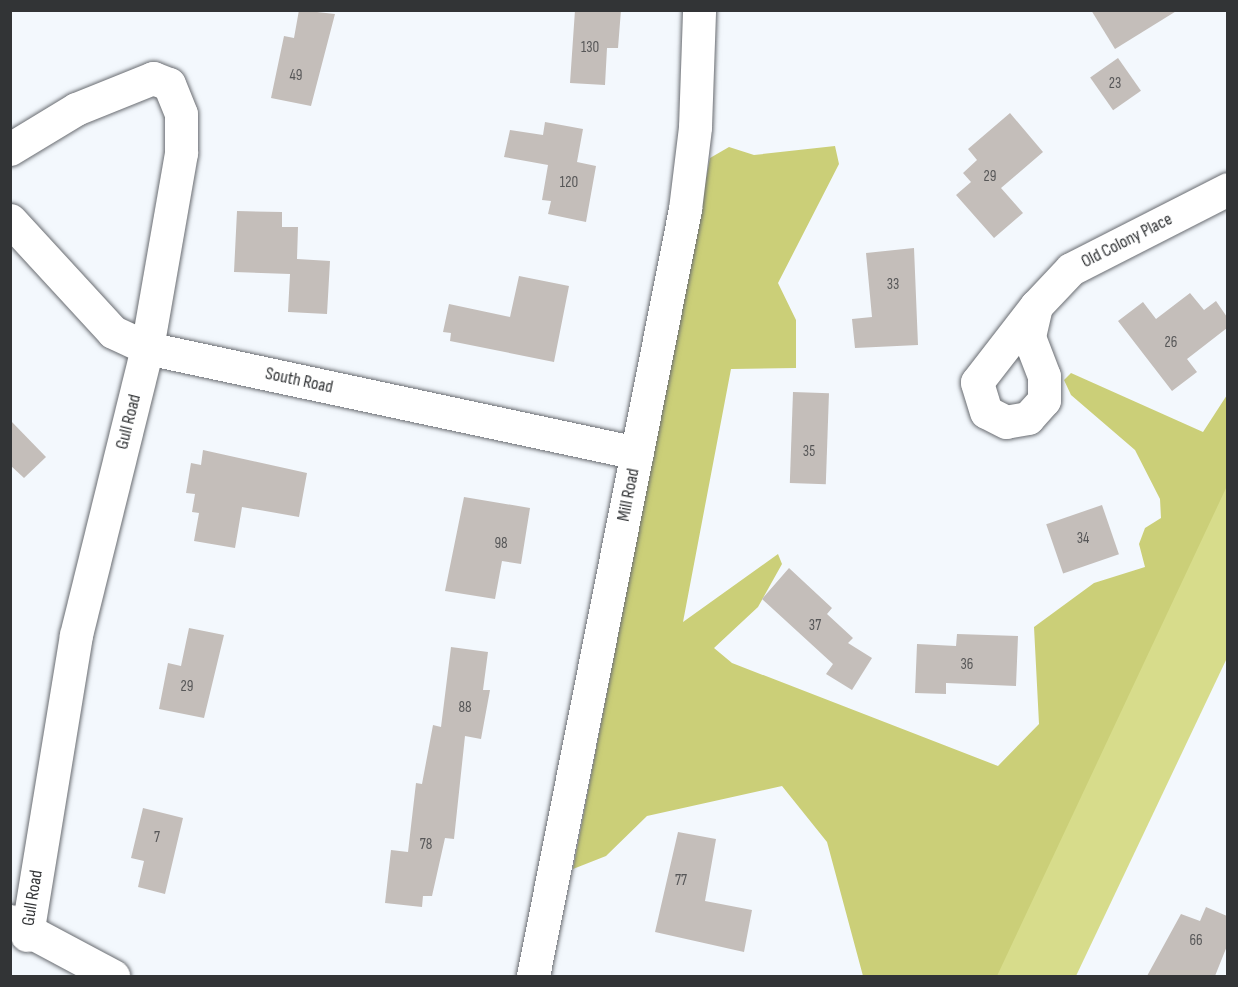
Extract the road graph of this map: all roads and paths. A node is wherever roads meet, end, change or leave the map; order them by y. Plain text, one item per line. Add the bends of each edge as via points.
1 (699, 10) edge
2 (10, 150) edge
3 (1227, 189) edge
4 (10, 220) edge
5 (1036, 306) dead end
6 (147, 348) junction
7 (637, 453) junction
8 (19, 928) edge
9 (113, 976) edge
10 (533, 976) edge

1 - 7 street, Mill Road via 691,171
2 - 6 street, Gull Road via 126,85 153,78 169,84 182,114 181,153
3 - 5 street, Old Colony Place via 1071,269
4 - 6 street, South Road via 112,332
6 - 7 street, South Road
6 - 8 street, Gull Road via 76,635
7 - 10 street, Mill Road
8 - 9 street

